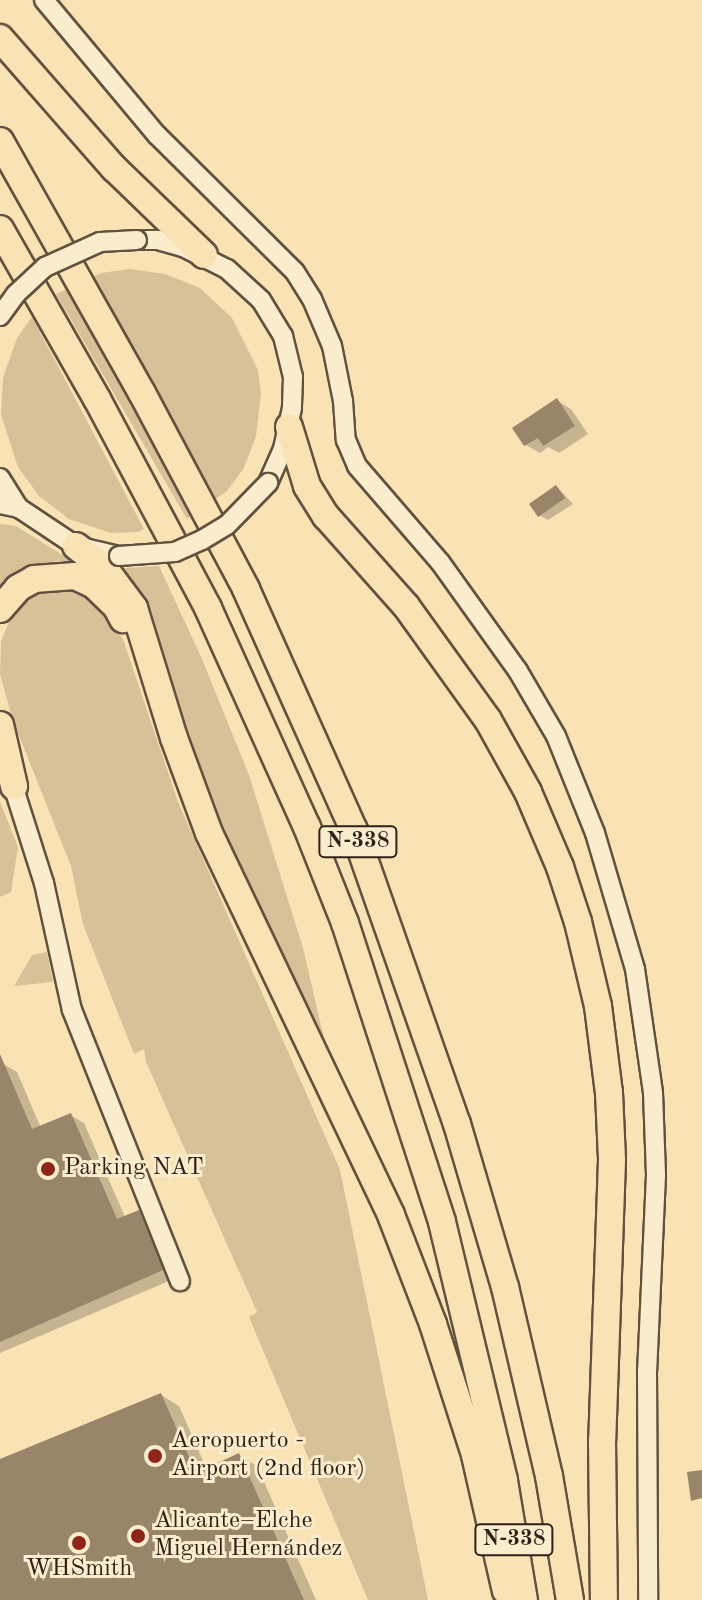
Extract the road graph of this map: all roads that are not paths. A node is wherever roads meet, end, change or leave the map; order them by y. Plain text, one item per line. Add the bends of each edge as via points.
1 (44, 0) edge
2 (0, 38) edge
3 (0, 141) edge
4 (0, 229) edge
5 (204, 255) junction
6 (0, 316) edge
7 (289, 427) junction
8 (0, 478) edge
9 (0, 504) edge
10 (19, 508) junction
11 (76, 546) junction
12 (0, 609) edge
13 (0, 725) edge
14 (0, 751) edge
15 (14, 786) junction
16 (245, 913) junction
17 (180, 1281) dead end
18 (508, 1600) edge
19 (524, 1600) edge
20 (570, 1600) edge
21 (604, 1600) edge
22 (648, 1600) edge

1 - 22 street via 157,135 295,272 332,346 346,440 357,466 440,562 503,648 556,736 595,833 635,969 653,1093
2 - 5 highway via 114,168
3 - 20 highway, N-338 via 246,589 354,830 457,1124 505,1287 549,1476
4 - 19 highway, N-338 via 208,608 345,923 442,1222 504,1481
5 - 6 street, bridge via 158,240 100,242 45,267
5 - 7 street via 261,300 283,336 293,377
7 - 11 street, bridge via 268,483 227,525 202,540 175,552 119,556
7 - 21 highway via 307,486 326,516 406,606 488,720 528,792 578,922 598,1006 611,1133 602,1441
8 - 10 street
9 - 10 street
10 - 11 street
11 - 16 highway via 105,569 134,608 174,738
12 - 16 highway via 18,588 53,575 75,576 94,585 116,606 131,633 171,758
13 - 15 highway
14 - 15 street
15 - 17 street via 44,883 62,979
16 - 18 highway via 358,1143 417,1283 475,1455

